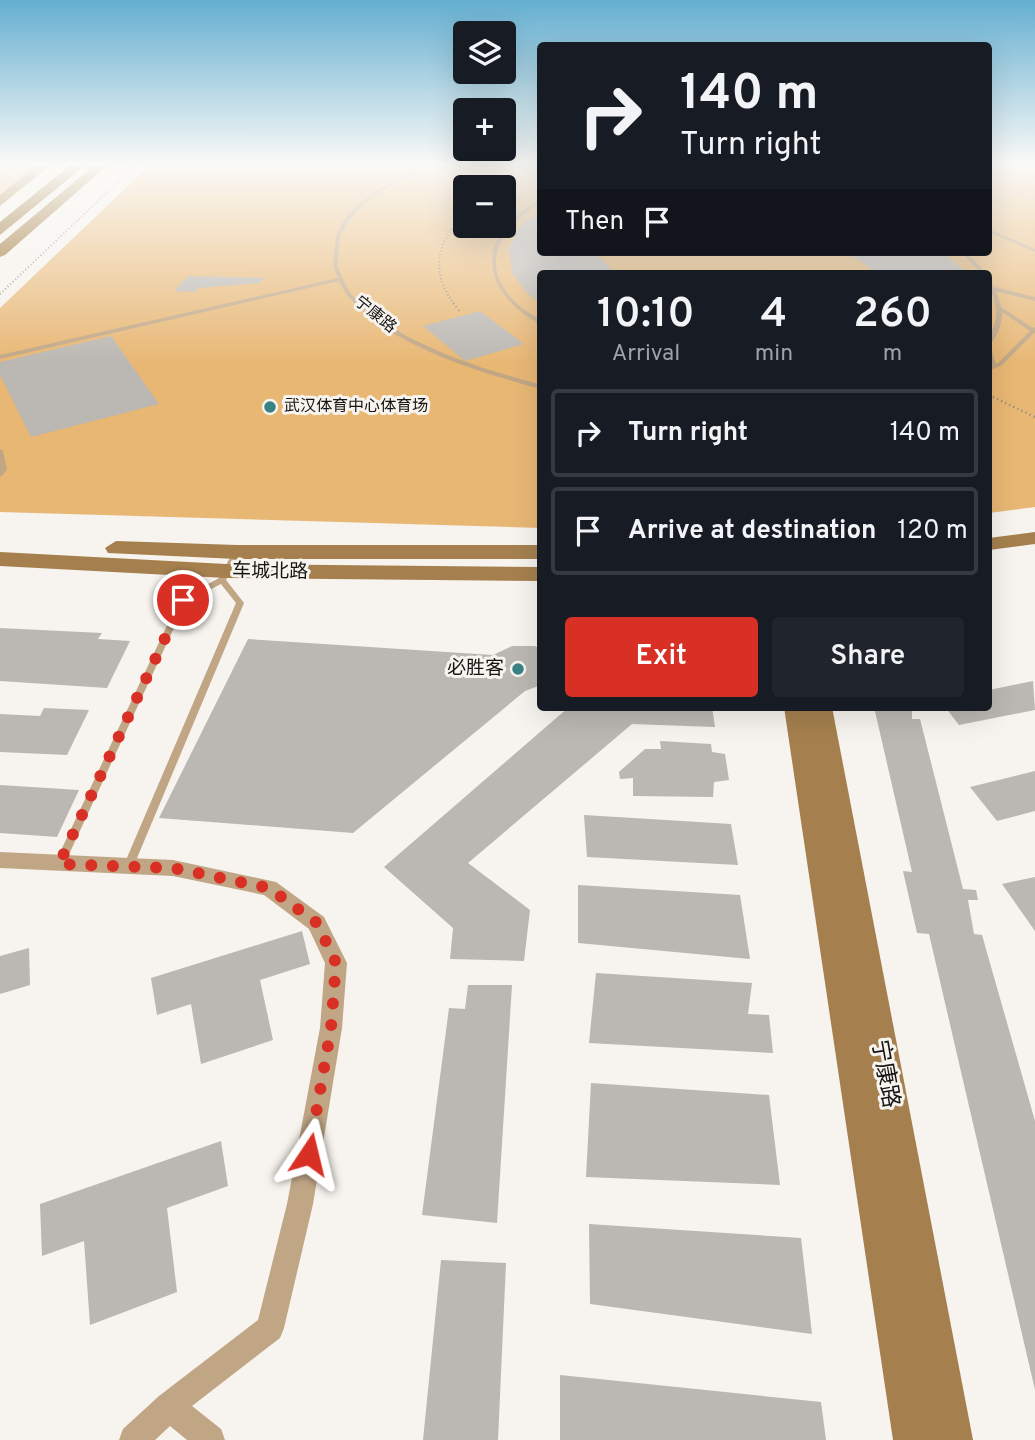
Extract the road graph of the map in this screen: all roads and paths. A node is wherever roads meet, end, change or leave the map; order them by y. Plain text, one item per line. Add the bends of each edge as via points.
1 (25, 230) edge
2 (68, 230) edge
3 (343, 230) edge
4 (449, 230) edge
5 (505, 230) edge
6 (992, 231) edge
7 (992, 237) edge
8 (0, 252) edge
9 (967, 256) edge
10 (981, 270) edge
11 (341, 279) junction
12 (993, 290) joint
13 (0, 295) edge
14 (1035, 301) edge
15 (1000, 307) junction
16 (461, 313) dead end
17 (537, 320) edge
18 (1034, 330) edge
19 (992, 338) edge
20 (0, 357) edge
21 (992, 366) edge
22 (537, 386) edge
23 (992, 396) edge
24 (1035, 417) edge
25 (0, 451) edge
26 (0, 475) edge
27 (1035, 524) edge
28 (992, 530) edge
29 (1035, 538) edge
30 (0, 543) edge
31 (992, 544) edge
32 (537, 552) edge
33 (0, 559) edge
34 (228, 568) junction
35 (537, 574) edge
36 (798, 711) edge
37 (820, 711) edge
38 (0, 860) edge
39 (59, 864) junction
40 (127, 868) junction
41 (169, 1406) junction
42 (134, 1440) edge
43 (210, 1440) edge
44 (915, 1440) edge
45 (951, 1440) edge

1 - 8 main road
2 - 13 path
3 - 11 lane, 宁康路 via 335,245 335,267
4 - 16 path via 435,264 444,293
5 - 17 lane via 492,253 496,276 511,302
6 - 7 lane via 1035,251
9 - 10 lane
11 - 20 lane
11 - 22 lane, 宁康路 via 366,311 394,332 492,375
12 - 14 lane
12 - 15 lane
15 - 18 lane
15 - 19 lane via 999,327
18 - 21 lane
23 - 24 path
25 - 26 lane via 4,469
27 - 28 main road
29 - 31 main road
30 - 34 main road, 车城北路
32 - 34 main road, 车城北路
33 - 34 main road, 车城北路
34 - 35 main road, 车城北路
34 - 39 lane via 183,600
34 - 40 lane via 240,603
36 - 44 main road
37 - 45 main road, 宁康路
38 - 39 street
39 - 40 street
40 - 41 street via 173,868 269,888 317,923 336,963 331,1028 302,1191 270,1328
41 - 42 street
41 - 43 street

